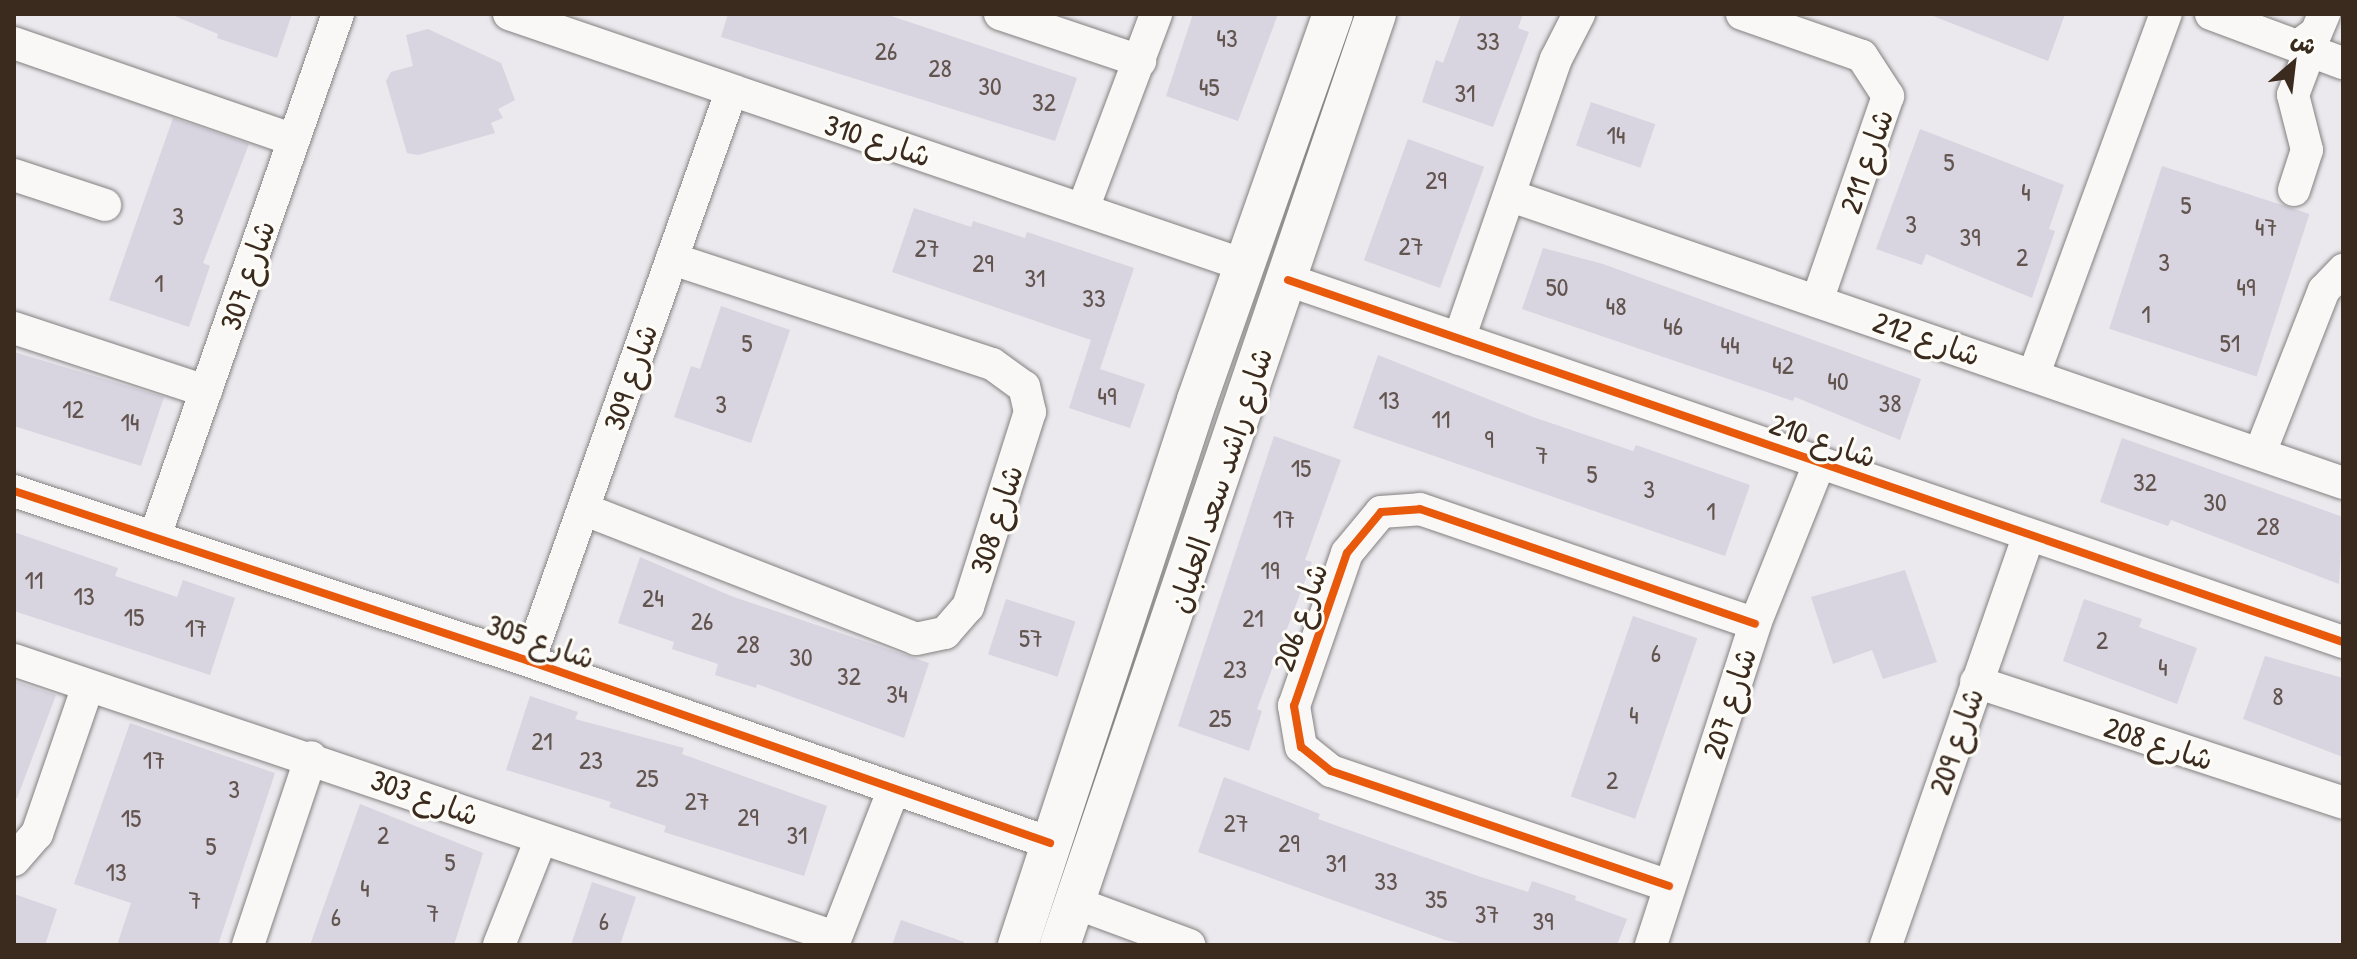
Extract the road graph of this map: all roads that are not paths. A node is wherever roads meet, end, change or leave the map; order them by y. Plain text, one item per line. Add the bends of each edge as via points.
1 (338, 14) edge
2 (509, 14) edge
3 (1000, 14) edge
4 (1156, 14) edge
5 (1333, 14) edge
6 (1376, 14) edge
7 (1579, 14) edge
8 (1742, 14) edge
9 (2166, 14) edge
10 (2211, 14) edge
11 (2324, 14) edge
12 (14, 43) edge
13 (2304, 48) junction
14 (1140, 61) junction
15 (2343, 63) edge
16 (731, 92) junction
17 (294, 140) junction
18 (14, 175) edge
19 (2294, 190) dead end
20 (1511, 196) junction
21 (105, 205) dead end
22 (1084, 206) junction
23 (672, 259) junction
24 (1247, 266) junction
25 (2343, 270) edge
26 (1288, 280) junction
27 (1817, 301) junction
28 (14, 328) edge
29 (1459, 339) junction
30 (2034, 374) junction
31 (206, 391) junction
32 (1197, 400) junction
33 (1240, 414) junction
34 (2260, 453) junction
35 (1819, 464) junction
36 (2343, 483) edge
37 (14, 491) edge
38 (583, 509) junction
39 (155, 536) junction
40 (2028, 537) junction
41 (1755, 624) junction
42 (2343, 642) edge
43 (14, 660) edge
44 (529, 661) junction
45 (1976, 682) junction
46 (88, 686) junction
47 (1089, 732) junction
48 (1129, 752) junction
49 (311, 757) junction
50 (893, 791) junction
51 (2343, 803) edge
52 (541, 839) junction
53 (1050, 843) junction
54 (14, 860) edge
55 (1669, 886) junction
56 (1073, 902) junction
57 (834, 941) edge
58 (248, 945) edge
59 (499, 945) edge
60 (1018, 945) edge
61 (1060, 945) edge
62 (1189, 945) edge
63 (1651, 945) edge
64 (1886, 945) edge

1 - 17 street, شارع 307
2 - 16 street, شارع 310
3 - 14 street
4 - 14 street
5 - 24 main road, شارع راشد سعد العلبان
6 - 26 main road, شارع راشد سعد العلبان
7 - 20 street via 1556,59
8 - 27 street, شارع 211 via 1862,56 1888,96
9 - 30 street
10 - 13 street
11 - 13 street
12 - 17 street
13 - 15 street
13 - 19 street via 2293,95 2307,150
14 - 22 street
16 - 22 street, شارع 310
16 - 23 street, شارع 309
17 - 31 street, شارع 307
18 - 21 street
20 - 27 street, شارع 212
20 - 29 street
22 - 24 street, شارع 310
23 - 38 street, شارع 309
23 - 38 street, شارع 308 via 992,364 1024,387 1030,412 968,607 945,633 916,639
24 - 32 main road, شارع راشد سعد العلبان
25 - 34 street via 2324,290
26 - 29 street, شارع 210
26 - 33 main road, شارع راشد سعد العلبان
27 - 30 street, شارع 212
28 - 31 street
29 - 35 street, شارع 210
30 - 34 street, شارع 212
31 - 39 street, شارع 307
32 - 33 main road via 1216,400
32 - 47 main road, شارع راشد سعد العلبان
33 - 48 main road, شارع راشد سعد العلبان
34 - 36 street, شارع 212
35 - 40 street, شارع 210
35 - 41 street, شارع 207
37 - 39 street, شارع 305
38 - 44 street, شارع 309
39 - 44 street, شارع 305
40 - 42 street, شارع 210
40 - 45 street, شارع 209
41 - 55 street, شارع 207
41 - 55 street, شارع 206 via 1420,509 1381,512 1347,553 1294,706 1301,747 1331,771
43 - 46 street, شارع 303
44 - 50 street, شارع 305
45 - 51 street, شارع 208
45 - 64 street, شارع 209
46 - 49 street, شارع 303
46 - 54 street via 37,834
47 - 48 main road via 1091,747 1102,757 1117,759
47 - 53 main road, شارع راشد سعد العلبان
48 - 56 main road, شارع راشد سعد العلبان
49 - 52 street, شارع 303
49 - 58 street
50 - 53 street, شارع 305
50 - 57 street
52 - 57 street, شارع 303
52 - 59 street
53 - 60 main road, شارع راشد سعد العلبان
55 - 63 street, شارع 207
56 - 61 main road, شارع راشد سعد العلبان
56 - 62 street

